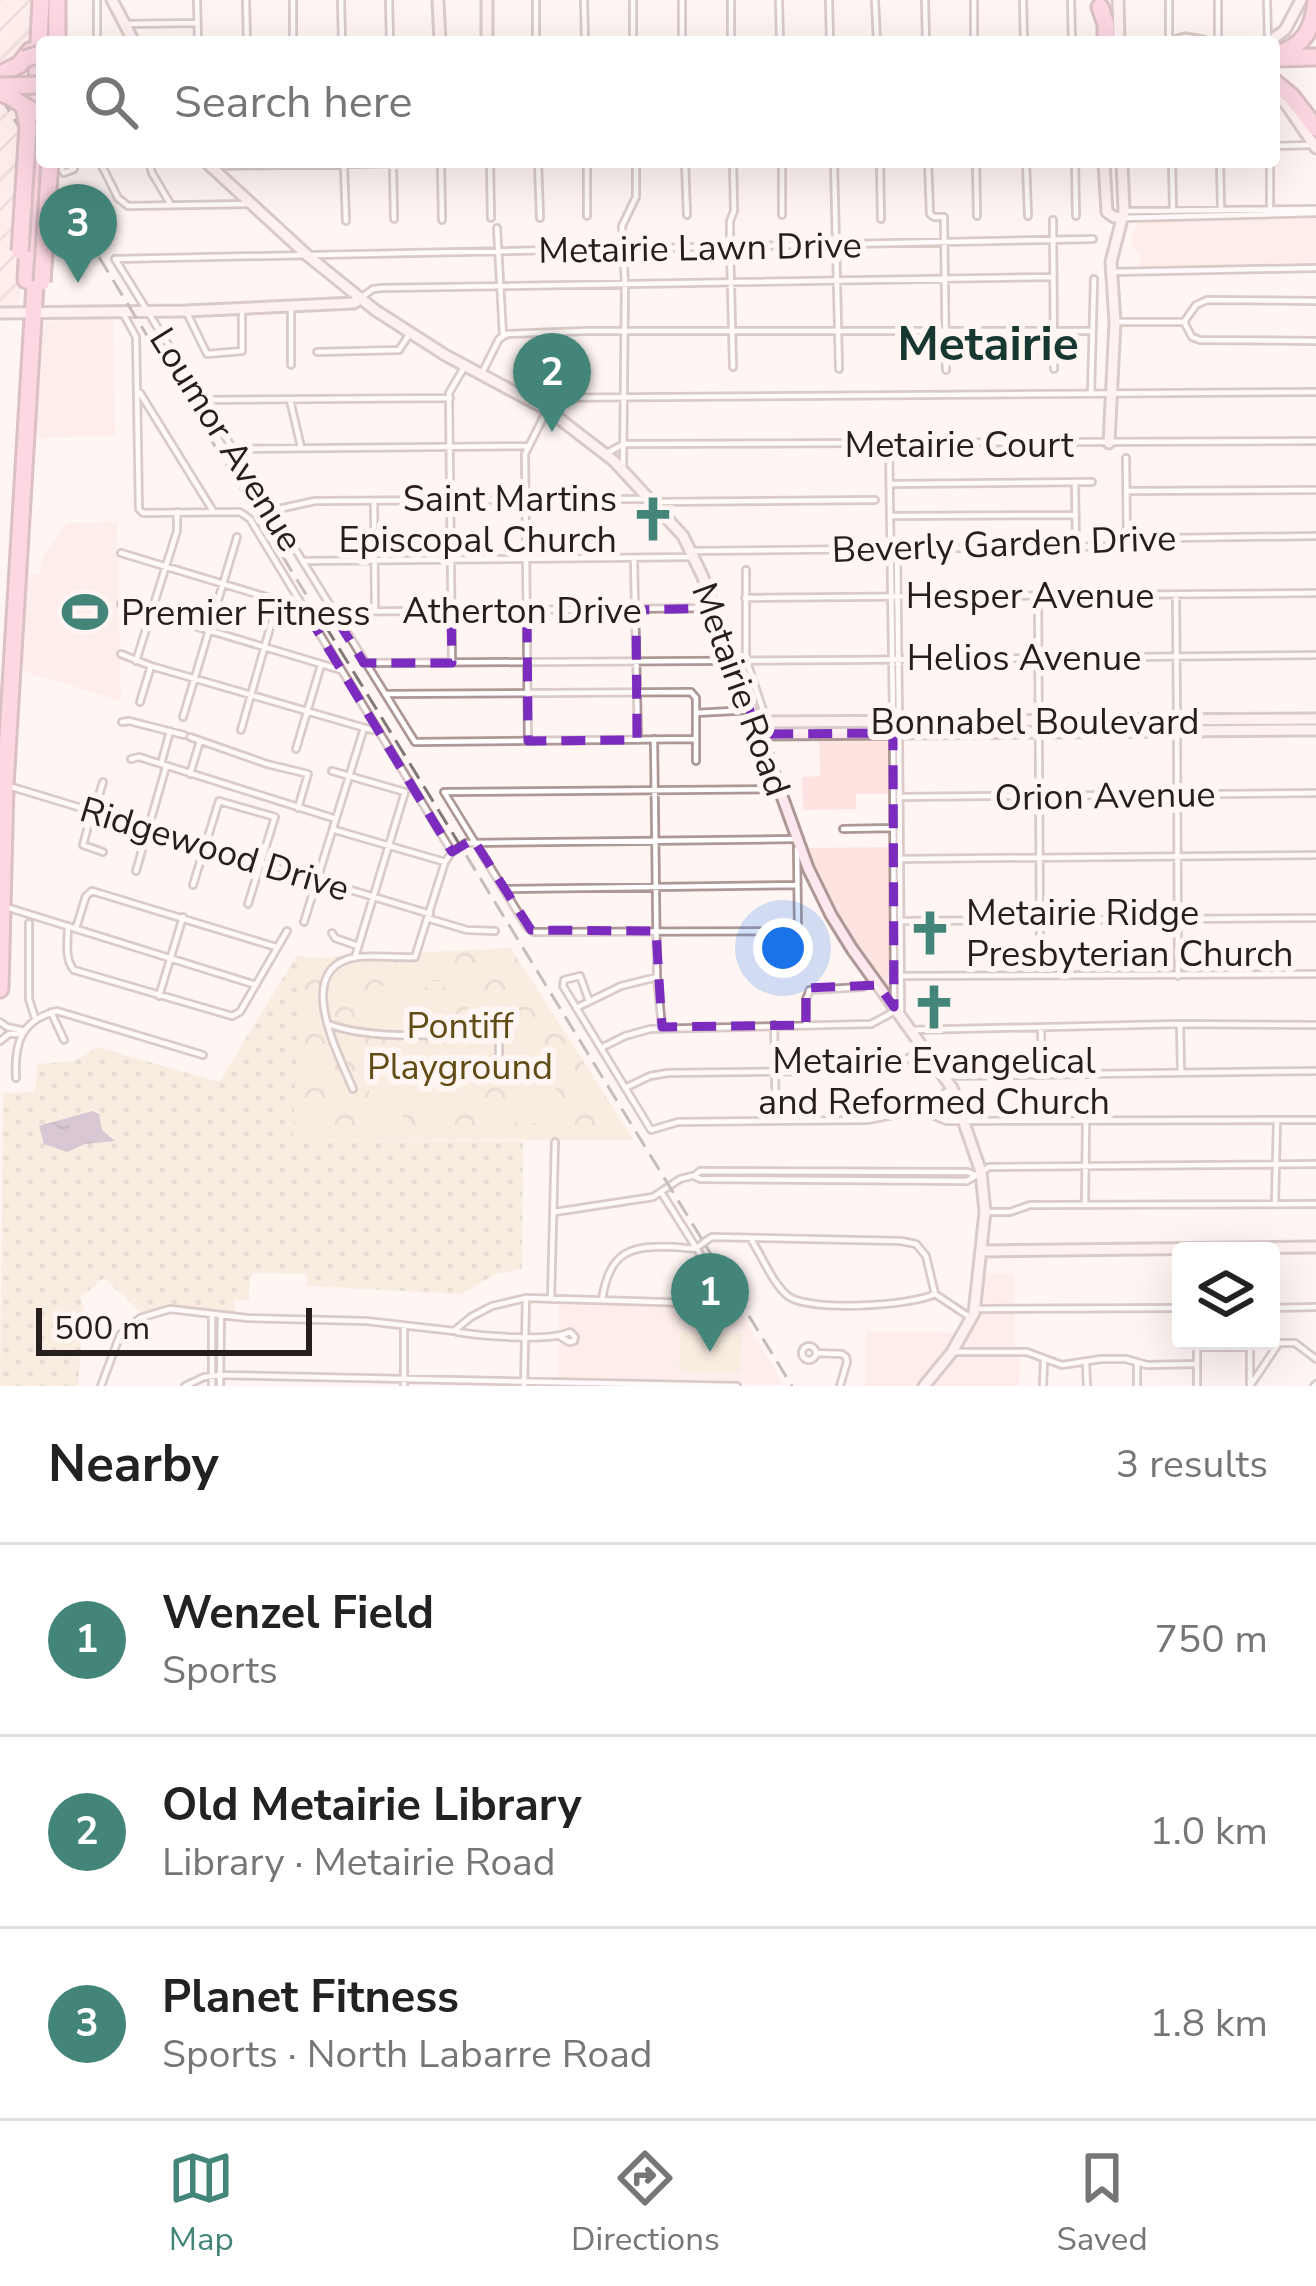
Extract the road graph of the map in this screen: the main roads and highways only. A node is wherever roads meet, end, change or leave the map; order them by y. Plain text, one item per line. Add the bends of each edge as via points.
1 (38, 0) edge
2 (54, 0) edge
3 (112, 0) edge
4 (438, 0) edge
5 (487, 0) edge
6 (1300, 0) edge
7 (1316, 1) edge
8 (1109, 2) edge
9 (37, 36) edge
10 (53, 36) edge
11 (131, 36) edge
12 (440, 36) edge
13 (487, 36) edge
14 (1104, 36) edge
15 (1119, 36) edge
16 (1277, 36) edge
17 (1280, 56) edge
18 (29, 59) edge
19 (1280, 59) edge
20 (1316, 61) edge
21 (0, 83) edge
22 (36, 83) edge
23 (1282, 94) edge
24 (21, 103) junction
25 (36, 110) edge
26 (36, 140) edge
27 (1316, 140) edge
28 (49, 168) edge
29 (49, 168) edge
30 (212, 168) edge
31 (1104, 168) edge
32 (1122, 168) edge
33 (1123, 215) junction
34 (34, 281) junction
35 (361, 298) junction
36 (33, 313) junction
37 (0, 314) edge
38 (19, 401) junction
39 (26, 428) junction
40 (1108, 443) road end
41 (15, 553) junction
42 (0, 708) edge
43 (1316, 719) edge
44 (1178, 726) junction
45 (764, 730) junction
46 (1316, 730) edge
47 (2, 786) edge
48 (1, 907) edge
49 (0, 989) edge
50 (1316, 1247) edge
51 (1280, 1248) edge
52 (1172, 1250) edge
53 (982, 1251) junction
54 (923, 1386) edge

1 - 9 highway
1 - 18 highway
2 - 10 highway
3 - 11 main road
4 - 12 main road
5 - 13 main road
6 - 16 main road
7 - 17 highway via 1305,38
8 - 14 highway
8 - 15 main road
18 - 21 highway
18 - 24 highway, bridge via 13,82
19 - 20 highway
21 - 22 highway, bridge
21 - 24 highway, bridge
23 - 27 highway
24 - 25 highway, bridge
24 - 34 highway, bridge via 28,126 21,271
26 - 34 highway
28 - 34 highway, bridge
29 - 36 highway
30 - 35 main road, Metairie Road
31 - 33 main road via 1107,212
32 - 33 main road
33 - 40 main road via 1113,247
34 - 36 highway via 40,298
35 - 36 main road
35 - 45 main road, Metairie Road via 548,410 652,501 693,554
36 - 37 main road
36 - 38 highway
36 - 39 highway
38 - 39 highway
38 - 41 highway
39 - 41 highway
41 - 42 highway
41 - 47 highway
43 - 44 main road, Bonnabel Boulevard
44 - 45 main road, Bonnabel Boulevard
44 - 46 main road, Bonnabel Boulevard
45 - 53 main road, Metairie Road via 796,839 831,915 952,1088 978,1173
47 - 48 highway
48 - 49 highway
50 - 51 main road
52 - 53 main road
53 - 54 main road, Metairie Road via 973,1313

